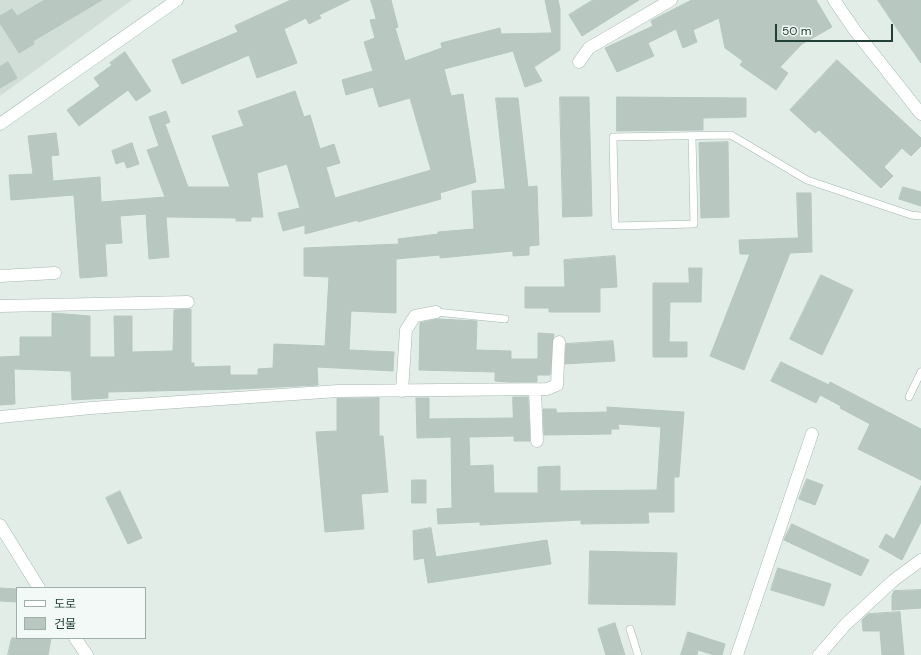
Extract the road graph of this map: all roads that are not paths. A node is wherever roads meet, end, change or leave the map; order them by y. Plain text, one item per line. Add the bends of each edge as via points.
1 (177, 0) edge
2 (671, 0) edge
3 (834, 0) edge
4 (579, 62) dead end
5 (921, 114) edge
6 (0, 124) edge
7 (692, 136) junction
8 (921, 216) edge
9 (55, 273) dead end
10 (0, 276) edge
11 (188, 302) dead end
12 (0, 306) edge
13 (436, 312) joint
14 (505, 319) dead end
15 (559, 342) dead end
16 (921, 372) edge
17 (535, 390) junction
18 (402, 391) junction
19 (909, 397) dead end
20 (0, 417) edge
21 (812, 434) dead end
22 (537, 441) dead end
23 (0, 526) edge
24 (921, 560) edge
25 (38, 587) edge
26 (630, 629) dead end
27 (76, 639) edge
28 (87, 655) edge
29 (638, 655) edge
30 (737, 655) edge
31 (819, 655) edge

1 - 6 street
2 - 4 street via 588,48
3 - 5 street
7 - 7 lane via 613,138 615,226 694,224
7 - 8 lane via 731,135 807,180
9 - 10 street
11 - 12 street
13 - 14 lane
13 - 18 street via 415,316 406,330
15 - 17 street via 557,386
16 - 19 lane
17 - 18 street
17 - 22 street
18 - 20 street via 338,391
21 - 30 street
23 - 25 street
24 - 31 street via 894,580 851,619
26 - 29 lane
27 - 28 street

